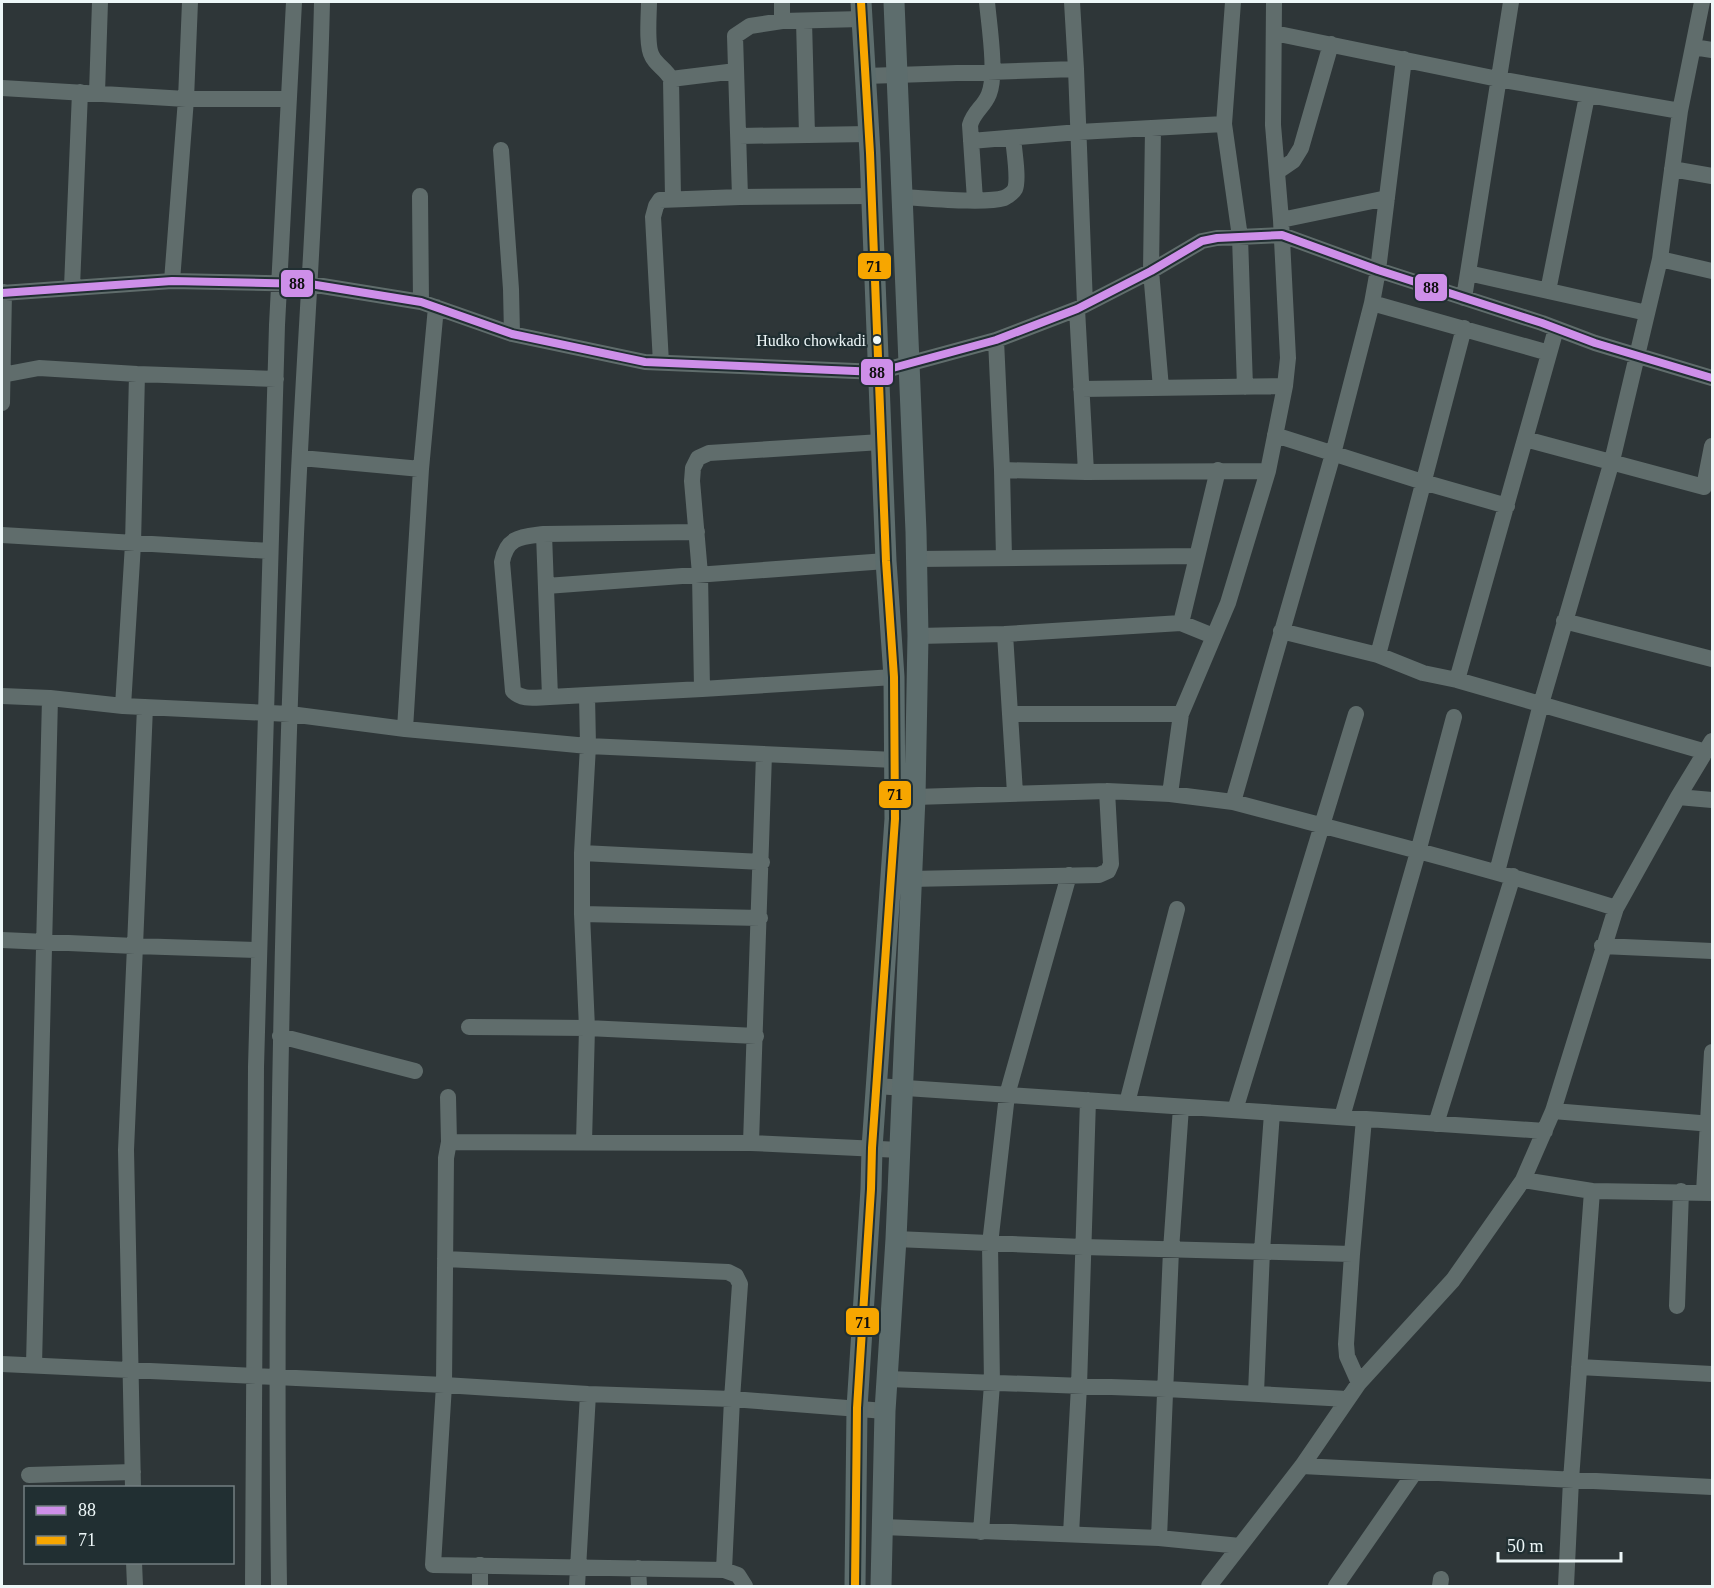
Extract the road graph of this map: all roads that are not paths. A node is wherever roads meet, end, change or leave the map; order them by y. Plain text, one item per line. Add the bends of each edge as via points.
1 (100, 2) edge
2 (190, 2) edge
3 (294, 2) edge
4 (322, 2) edge
5 (649, 2) edge
6 (782, 2) edge
7 (894, 2) edge
8 (987, 2) edge
9 (1072, 2) edge
10 (1233, 2) edge
11 (1274, 2) edge
12 (1511, 2) edge
13 (1702, 2) edge
14 (861, 10) edge
15 (782, 21) junction
16 (804, 21) junction
17 (1274, 33) junction
18 (1331, 44) junction
19 (1693, 47) junction
20 (1713, 50) edge
21 (1404, 59) junction
22 (1076, 69) junction
23 (736, 71) junction
24 (992, 72) junction
25 (897, 75) junction
26 (865, 76) junction
27 (671, 79) junction
28 (1498, 79) junction
29 (2, 88) edge
30 (88, 93) junction
31 (1587, 96) junction
32 (186, 99) junction
33 (289, 99) junction
34 (1680, 111) junction
35 (1224, 124) junction
36 (1153, 128) junction
37 (1079, 132) junction
38 (869, 134) junction
39 (807, 135) junction
40 (739, 136) junction
41 (1013, 138) junction
42 (971, 141) junction
43 (501, 150) dead end
44 (1672, 169) junction
45 (1277, 172) junction
46 (1713, 176) edge
47 (872, 195) junction
48 (420, 196) dead end
49 (740, 197) junction
50 (902, 197) junction
51 (673, 198) junction
52 (1387, 198) junction
53 (975, 200) junction
54 (1282, 228) junction
55 (1240, 237) junction
56 (1660, 259) junction
57 (1378, 270) junction
58 (1151, 271) junction
59 (1713, 271) edge
60 (1468, 273) junction
61 (172, 281) junction
62 (281, 282) junction
63 (310, 284) junction
64 (72, 287) junction
65 (1548, 291) junction
66 (3, 292) edge
67 (1464, 298) junction
68 (1372, 303) junction
69 (428, 305) junction
70 (1081, 307) junction
71 (1647, 314) junction
72 (1464, 328) junction
73 (1556, 329) junction
74 (512, 334) junction
75 (996, 340) junction
76 (1549, 353) junction
77 (1637, 356) junction
78 (661, 363) junction
79 (909, 365) junction
80 (878, 372) junction
81 (137, 374) junction
82 (2, 375) edge
83 (1713, 378) edge
84 (276, 379) junction
85 (1285, 386) junction
86 (1245, 387) junction
87 (1161, 388) junction
88 (1081, 389) junction
89 (2, 403) edge
90 (1275, 435) junction
91 (1525, 439) junction
92 (881, 442) junction
93 (1713, 446) edge
94 (1333, 454) junction
95 (301, 458) junction
96 (1612, 461) junction
97 (421, 469) junction
98 (1002, 470) junction
99 (1218, 470) junction
100 (1268, 471) junction
101 (1086, 472) junction
102 (1423, 482) junction
103 (1708, 488) edge
104 (1507, 506) junction
105 (697, 532) junction
106 (544, 534) junction
107 (2, 535) edge
108 (133, 544) junction
109 (270, 551) junction
110 (1196, 556) junction
111 (917, 558) junction
112 (1004, 558) junction
113 (886, 561) junction
114 (700, 574) junction
115 (546, 586) junction
116 (1564, 621) junction
117 (1181, 622) junction
118 (1281, 631) junction
119 (1005, 634) junction
120 (918, 636) junction
121 (1213, 636) junction
122 (1378, 655) junction
123 (1713, 658) edge
124 (894, 677) junction
125 (1457, 680) junction
126 (702, 689) junction
127 (587, 694) junction
128 (2, 696) edge
129 (550, 697) junction
130 (50, 698) junction
131 (1541, 704) junction
132 (123, 706) junction
133 (145, 707) junction
134 (266, 714) junction
135 (290, 714) junction
136 (1010, 714) junction
137 (1181, 714) junction
138 (1356, 714) dead end
139 (1454, 717) dead end
140 (405, 729) junction
141 (588, 746) junction
142 (1709, 746) edge
143 (764, 754) junction
144 (895, 760) junction
145 (1107, 790) junction
146 (1015, 793) junction
147 (1170, 794) junction
148 (915, 797) junction
149 (1678, 797) junction
150 (1713, 800) edge
151 (1233, 802) junction
152 (1321, 825) junction
153 (1418, 852) junction
154 (582, 853) junction
155 (762, 862) junction
156 (1505, 874) junction
157 (1069, 875) junction
158 (910, 879) junction
159 (1616, 908) junction
160 (1177, 909) dead end
161 (582, 914) junction
162 (760, 918) junction
163 (2, 940) edge
164 (44, 941) junction
165 (135, 946) junction
166 (1602, 946) junction
167 (259, 950) junction
168 (1713, 951) edge
169 (469, 1028) dead end
170 (587, 1028) junction
171 (280, 1036) junction
172 (756, 1036) junction
173 (1713, 1052) edge
174 (415, 1071) dead end
175 (876, 1086) junction
176 (903, 1088) junction
177 (1007, 1095) junction
178 (448, 1097) dead end
179 (1088, 1100) junction
180 (1127, 1103) junction
181 (1181, 1107) junction
182 (1235, 1110) junction
183 (1553, 1111) junction
184 (1272, 1113) junction
185 (1342, 1118) junction
186 (1364, 1119) junction
187 (1710, 1123) edge
188 (1436, 1124) junction
189 (1545, 1131) junction
190 (449, 1142) junction
191 (584, 1142) junction
192 (751, 1143) junction
193 (872, 1148) junction
194 (900, 1150) junction
195 (1522, 1180) junction
196 (1592, 1191) junction
197 (1681, 1191) junction
198 (1708, 1193) edge
199 (896, 1239) junction
200 (990, 1244) junction
201 (1083, 1247) junction
202 (1171, 1250) junction
203 (1262, 1251) junction
204 (1352, 1254) junction
205 (445, 1259) junction
206 (1677, 1306) dead end
207 (2, 1364) edge
208 (34, 1365) junction
209 (1579, 1367) junction
210 (130, 1371) junction
211 (1713, 1374) edge
212 (254, 1376) junction
213 (276, 1377) junction
214 (888, 1380) junction
215 (1359, 1383) junction
216 (992, 1384) junction
217 (444, 1385) junction
218 (1078, 1386) junction
219 (1166, 1389) junction
220 (1256, 1393) junction
221 (588, 1394) junction
222 (732, 1399) junction
223 (1347, 1399) junction
224 (857, 1408) junction
225 (885, 1411) junction
226 (1302, 1466) junction
227 (1415, 1472) junction
228 (29, 1475) dead end
229 (133, 1480) edge
230 (1571, 1480) junction
231 (1713, 1487) edge
232 (883, 1527) junction
233 (981, 1532) junction
234 (1071, 1534) junction
235 (1159, 1538) junction
236 (1240, 1546) junction
237 (134, 1564) edge
238 (480, 1565) junction
239 (578, 1566) junction
240 (638, 1568) junction
241 (724, 1570) junction
242 (135, 1587) edge
243 (253, 1587) edge
244 (279, 1587) edge
245 (480, 1587) edge
246 (577, 1587) edge
247 (639, 1587) edge
248 (745, 1587) edge
249 (855, 1587) edge
250 (881, 1587) edge
251 (1209, 1587) edge
252 (1336, 1587) edge
253 (1566, 1587) edge

1 - 30 street
2 - 32 street
3 - 33 street
4 - 63 street
5 - 27 street via 652,56
6 - 15 street
7 - 25 main road
8 - 24 street
9 - 22 street
10 - 35 street
11 - 17 street
12 - 28 street
13 - 19 street
14 - 16 street
14 - 26 main road
15 - 16 street
15 - 23 street via 750,26 735,36
16 - 39 street
17 - 18 street
17 - 45 street
18 - 21 street
18 - 45 street via 1301,148 1293,161
19 - 20 street
19 - 34 street
21 - 28 street
21 - 52 street
22 - 24 street
22 - 37 street
23 - 27 street
23 - 40 street
24 - 25 street
24 - 42 street via 991,92 973,115
25 - 26 street
25 - 50 main road
26 - 38 main road
27 - 51 street
28 - 31 street
28 - 60 street
29 - 30 street
30 - 32 street
30 - 64 street
31 - 34 street
31 - 65 street
32 - 33 street
32 - 61 street
33 - 62 street
34 - 44 street
35 - 36 street
35 - 55 street
36 - 37 street
36 - 58 street
37 - 41 street
37 - 70 street
38 - 39 street
38 - 47 main road
39 - 40 street
40 - 49 street
41 - 42 street
41 - 53 street via 1015,189 1002,199
42 - 53 street
43 - 74 street
44 - 46 street
44 - 56 street
45 - 54 street
47 - 49 street
47 - 80 main road
48 - 69 street
49 - 51 street
50 - 53 street
50 - 79 main road
51 - 78 street via 660,200 653,217
52 - 54 street
52 - 57 street
54 - 55 street
54 - 57 street
54 - 85 street via 1288,358
55 - 58 street via 1202,241
55 - 86 street
56 - 59 street
56 - 71 street
57 - 67 street
57 - 68 street
58 - 70 street
58 - 87 street
60 - 65 street
60 - 67 street
61 - 62 street
61 - 64 street
62 - 63 street
62 - 84 street
63 - 69 street
63 - 95 street
64 - 66 street
65 - 71 street
66 - 82 street
67 - 73 street
68 - 72 street
68 - 94 street
69 - 74 street
69 - 97 street
70 - 75 street
70 - 88 street
71 - 77 street
72 - 76 street
72 - 102 street
73 - 76 street
73 - 77 street
74 - 78 street
75 - 79 street
75 - 98 street
76 - 91 street
77 - 83 street
77 - 96 street
78 - 80 street
79 - 80 street
79 - 111 main road
80 - 92 main road
81 - 82 street via 39,368
81 - 84 street
81 - 108 street
82 - 89 street
84 - 109 street
85 - 86 street
85 - 90 street
86 - 87 street
87 - 88 street
88 - 101 street
90 - 94 street
90 - 100 street
91 - 96 street
91 - 104 street
92 - 105 street via 709,453 698,458 692,481
92 - 113 main road
93 - 103 street
94 - 102 street
94 - 118 street
95 - 97 street
95 - 135 street
96 - 103 street
96 - 116 street
97 - 140 street
98 - 101 street
98 - 112 street
99 - 100 street
99 - 101 street
99 - 110 street
100 - 121 street via 1228,603
102 - 104 street
102 - 122 street
104 - 125 street
105 - 106 street
105 - 114 street
106 - 115 street
106 - 129 street via 517,538 504,551 502,562 513,691 527,698
107 - 108 street
108 - 109 street
108 - 132 street
109 - 134 street
110 - 112 street
110 - 117 street
111 - 112 street
111 - 120 main road
113 - 114 street
113 - 124 main road
114 - 115 street
114 - 126 street
115 - 129 street
116 - 123 street
116 - 131 street
117 - 119 street
117 - 121 street
118 - 122 street
118 - 151 street
119 - 120 street
119 - 136 street
120 - 148 main road
121 - 137 street
122 - 125 street via 1423,673
124 - 126 street
124 - 144 main road
125 - 131 street
126 - 127 street
127 - 129 street
127 - 141 street
128 - 130 street
130 - 132 street
130 - 164 street
131 - 142 street
131 - 156 street
132 - 133 street
133 - 134 street
133 - 165 street
134 - 135 street
134 - 167 street
135 - 140 street
135 - 171 street
136 - 137 street
136 - 146 street
137 - 147 street
138 - 152 street
139 - 153 street
140 - 141 street
141 - 143 street
141 - 154 street
142 - 149 street
143 - 144 street
143 - 155 street
144 - 175 main road via 895,819
145 - 146 street
145 - 147 street
145 - 157 street via 1111,864 1108,871 1099,875
146 - 148 street
147 - 151 street
148 - 158 main road
149 - 150 street
149 - 159 street
151 - 152 street
152 - 153 street
152 - 182 street
153 - 156 street
153 - 185 street
154 - 155 street
154 - 161 street
155 - 162 street
156 - 159 street
156 - 188 street
157 - 158 street
157 - 177 street
158 - 176 main road
159 - 166 street
160 - 180 street
161 - 162 street
161 - 170 street
162 - 172 street
163 - 164 street
164 - 165 street
164 - 208 street
165 - 167 street
165 - 210 street via 126,1150
166 - 168 street
166 - 183 street
167 - 212 street
169 - 170 street
170 - 172 street
170 - 191 street
171 - 174 street
171 - 213 street
172 - 192 street
173 - 187 street
175 - 176 street
175 - 193 main road
176 - 177 street
176 - 194 main road
177 - 179 street
177 - 200 street
178 - 190 street
179 - 180 street
179 - 201 street
180 - 181 street
181 - 182 street
181 - 202 street
182 - 184 street
183 - 187 street
183 - 189 street
184 - 185 street
184 - 203 street
185 - 186 street
186 - 188 street
186 - 204 street
187 - 198 street
188 - 189 street
189 - 195 street
190 - 191 street
190 - 205 street
191 - 192 street
192 - 193 street
193 - 194 street
193 - 224 main road
194 - 199 main road
195 - 196 street
195 - 215 street via 1453,1280
196 - 197 street
196 - 209 street
197 - 198 street
197 - 206 street
199 - 200 street
199 - 214 main road
200 - 201 street
200 - 216 street
201 - 202 street
201 - 218 street
202 - 203 street
202 - 219 street
203 - 204 street
203 - 220 street
204 - 215 street via 1346,1344
205 - 217 street
205 - 222 street via 728,1272 740,1284
207 - 208 street
208 - 210 street
209 - 211 street
209 - 230 street
210 - 212 street
210 - 229 street
212 - 213 street
212 - 243 street
213 - 217 street
213 - 244 street
214 - 216 street
214 - 225 main road
215 - 223 street
216 - 218 street
216 - 233 street
217 - 221 street
217 - 238 street via 433,1565
218 - 219 street
218 - 234 street
219 - 220 street
219 - 235 street
220 - 223 street
221 - 222 street
221 - 239 street
222 - 224 street
222 - 241 street
223 - 226 street
224 - 225 street
224 - 249 main road
225 - 232 main road
226 - 227 street
226 - 236 street
227 - 230 street
227 - 252 street
228 - 229 street
230 - 231 street
230 - 253 street
232 - 233 street
232 - 250 main road
233 - 234 street
234 - 235 street
235 - 236 street
236 - 251 street
237 - 242 street
238 - 239 street
238 - 245 street
239 - 240 street
239 - 246 street
240 - 241 street
240 - 247 street
241 - 248 street via 738,1575

